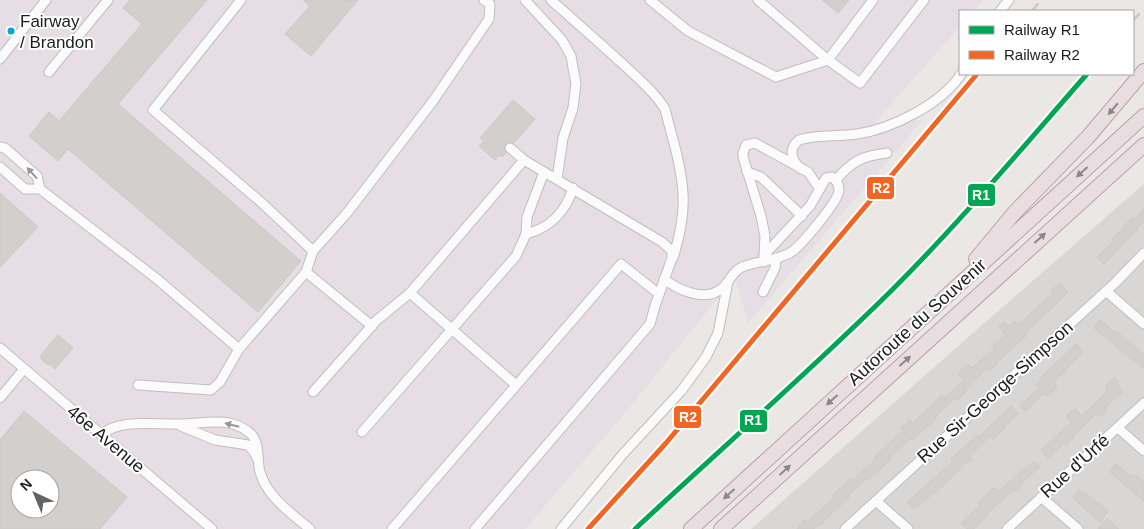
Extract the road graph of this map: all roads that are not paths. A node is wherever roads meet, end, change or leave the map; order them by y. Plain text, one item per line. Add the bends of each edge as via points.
1 (46, 0) edge
2 (108, 0) edge
3 (241, 0) edge
4 (484, 0) edge
5 (524, 0) edge
6 (551, 0) edge
7 (650, 0) edge
8 (758, 0) edge
9 (873, 0) edge
10 (924, 0) edge
11 (1009, 0) edge
12 (1001, 10) edge
13 (2, 53) edge
14 (828, 60) junction
15 (49, 72) dead end
16 (1144, 72) edge
17 (960, 75) edge
18 (1144, 116) edge
19 (1144, 145) edge
20 (0, 148) edge
21 (510, 148) dead end
22 (887, 153) dead end
23 (524, 160) junction
24 (0, 167) edge
25 (801, 168) junction
26 (544, 172) junction
27 (747, 172) junction
28 (557, 179) junction
29 (836, 180) junction
30 (573, 188) junction
31 (820, 188) junction
32 (40, 189) junction
33 (802, 216) junction
34 (526, 234) junction
35 (680, 236) junction
36 (662, 242) junction
37 (313, 251) junction
38 (1144, 253) edge
39 (672, 258) junction
40 (776, 258) junction
41 (764, 260) junction
42 (306, 272) junction
43 (664, 279) junction
44 (728, 282) junction
45 (1106, 291) junction
46 (763, 292) dead end
47 (410, 293) junction
48 (659, 294) junction
49 (945, 297) junction
50 (1144, 324) edge
51 (372, 326) junction
52 (452, 330) junction
53 (0, 348) edge
54 (239, 349) junction
55 (24, 369) junction
56 (138, 386) dead end
57 (516, 386) junction
58 (313, 392) dead end
59 (0, 398) edge
60 (1144, 403) edge
61 (178, 424) junction
62 (1118, 428) junction
63 (362, 432) dead end
64 (101, 435) junction
65 (1144, 450) edge
66 (258, 460) junction
67 (1041, 497) junction
68 (876, 501) junction
69 (212, 529) edge
70 (310, 529) edge
71 (392, 529) edge
72 (475, 529) edge
73 (561, 529) edge
74 (691, 529) edge
75 (720, 529) edge
76 (845, 529) edge
77 (908, 529) edge
78 (1007, 529) edge
79 (1078, 529) edge

1 - 13 street
2 - 15 street
3 - 37 street via 153,110
4 - 37 street via 490,4 489,18 478,35 347,213
5 - 28 street via 562,40 574,68 574,108 563,138
6 - 35 street via 645,86 665,110 684,187
7 - 14 street via 688,31 776,78
8 - 14 street
9 - 14 street
10 - 14 street via 860,83
11 - 12 street
16 -> 49 highway via 1083,143 1015,212
17 - 25 street via 928,105 886,126 858,134 799,140 792,152 793,160
18 -> 49 highway, Autoroute du Souvenir
75 -> 19 highway, Autoroute du Souvenir
32 -> 20 street via 37,176 5,148
21 - 23 street
22 - 29 street via 858,159
23 - 26 street
23 - 47 street
24 - 32 street via 25,189
25 - 27 street via 765,147 751,143 743,153
25 - 31 street
26 - 28 street
26 - 34 street via 527,217
27 - 33 street via 761,177
27 - 41 street via 761,216
28 - 30 street
29 - 31 street via 826,178
29 - 40 street via 839,189 835,201 796,248
30 - 34 street via 558,217 543,228
30 - 36 street
31 - 33 street
32 - 54 street
33 - 41 street
34 - 52 street via 516,256
35 - 36 street via 675,242
35 - 39 street
36 - 39 street via 672,252
37 - 42 street
38 - 45 street, Rue Sir-George-Simpson
39 - 43 street
40 - 41 street
40 - 46 street via 775,268
41 - 44 street via 740,268
42 - 51 street
42 - 54 street
43 - 44 street via 685,292 696,294 716,293
43 - 48 street
44 - 73 street via 720,324 706,356 682,390
45 - 50 street
45 - 68 street, Rue Sir-George-Simpson
47 - 51 street
47 - 52 street
48 - 57 street via 621,264
48 - 72 street via 650,324
49 -> 74 highway, Autoroute du Souvenir
51 - 58 street
52 - 57 street
52 - 63 street
53 - 55 street, 46e Avenue
54 - 56 street via 220,382 211,390
55 - 59 street
55 - 64 street, 46e Avenue
57 - 71 street
60 - 62 street, Rue d'Urfé
61 - 64 street via 122,426 110,428
61 - 66 street via 216,440 248,445
66 -> 61 street via 255,440 238,425 218,422
62 - 65 street
62 - 67 street, Rue d'Urfé
64 - 69 street, 46e Avenue
66 - 70 street via 269,492
67 - 78 street, Rue d'Urfé
67 - 79 street
68 - 76 street, Rue Sir-George-Simpson
68 - 77 street

